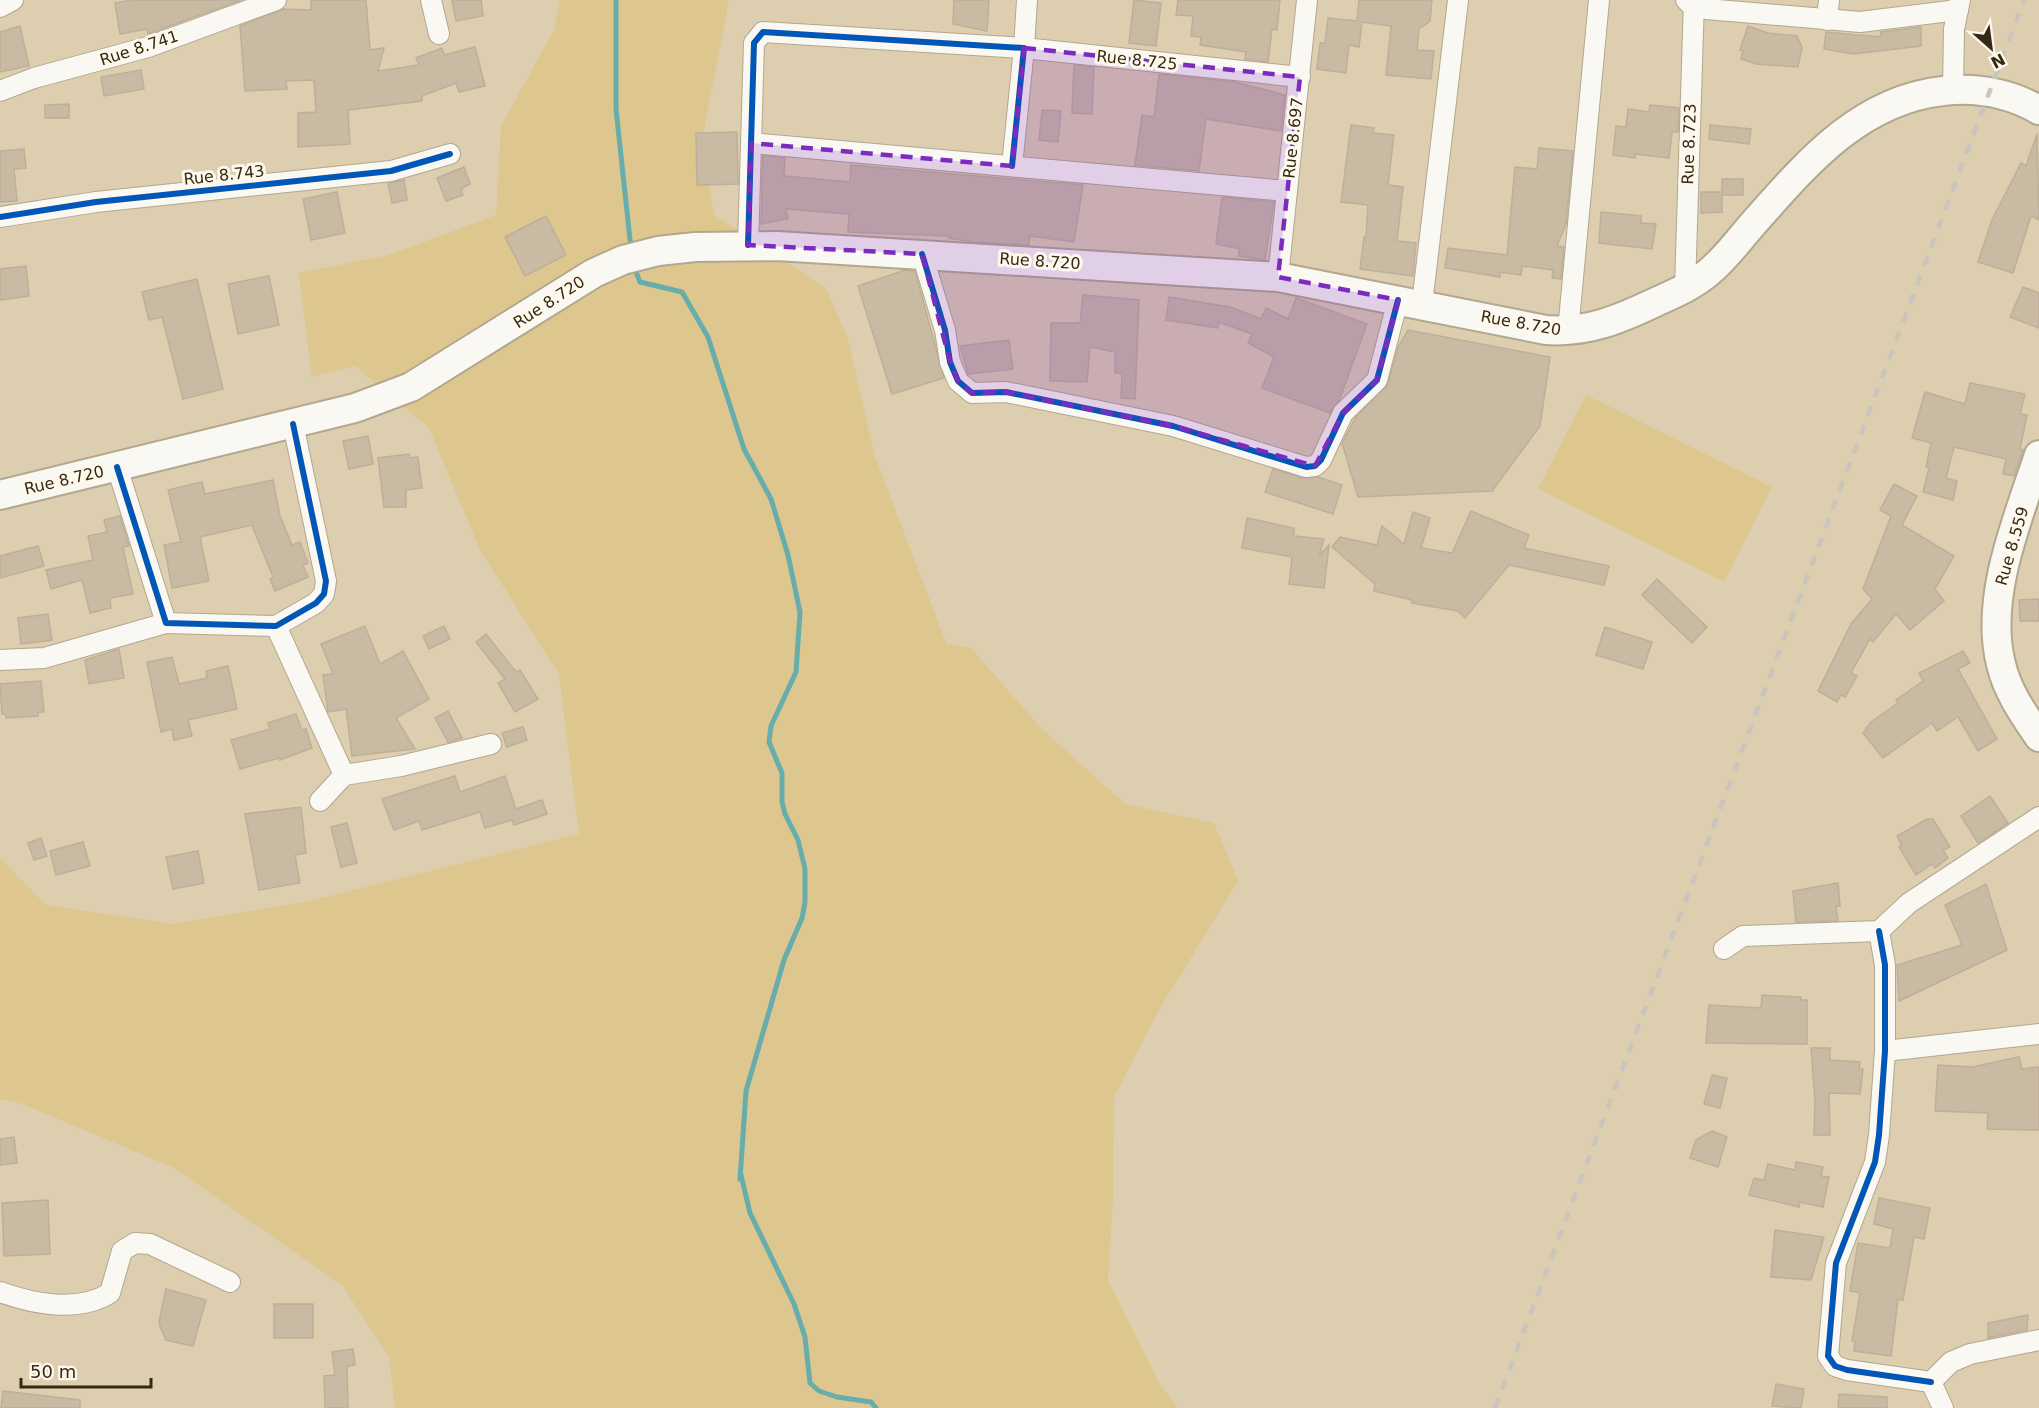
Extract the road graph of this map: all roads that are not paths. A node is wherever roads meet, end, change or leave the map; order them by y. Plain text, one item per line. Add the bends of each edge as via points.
1 (13, 0) edge
2 (276, 0) edge
3 (431, 0) edge
4 (1027, 0) edge
5 (1307, 0) edge
6 (1458, 0) edge
7 (1599, 0) edge
8 (1692, 3) edge
9 (1959, 5) edge
10 (0, 7) edge
11 (1828, 10) edge
12 (440, 34) dead end
13 (1024, 48) junction
14 (1299, 77) junction
15 (1953, 90) junction
16 (0, 91) edge
17 (2039, 110) edge
18 (751, 143) junction
19 (450, 154) dead end
20 (1012, 166) junction
21 (1287, 191) junction
22 (0, 217) edge
23 (748, 245) junction
24 (922, 254) junction
25 (1278, 277) junction
26 (1685, 288) junction
27 (1410, 302) junction
28 (1568, 332) junction
29 (293, 424) junction
30 (2039, 455) edge
31 (117, 467) junction
32 (0, 495) edge
33 (166, 623) junction
34 (276, 626) junction
35 (0, 660) edge
36 (2039, 737) edge
37 (491, 744) dead end
38 (344, 776) junction
39 (320, 801) dead end
40 (2039, 816) edge
41 (1879, 931) junction
42 (1724, 949) dead end
43 (2039, 1034) edge
44 (1885, 1051) junction
45 (230, 1282) dead end
46 (0, 1293) edge
47 (2039, 1340) edge
48 (1930, 1382) junction
49 (1942, 1408) edge

1 - 10 street
2 - 16 street, Rue 8.741 via 148,47
3 - 12 street
4 - 13 street
5 - 14 street, Rue 8.697
6 - 27 street
7 - 28 street
8 - 11 street
8 - 26 street, Rue 8.723
9 - 11 street via 1860,22
9 - 15 street via 1954,29
13 - 14 street, Rue 8.725
13 - 18 street, Rue 8.725 via 763,32 754,43
13 - 20 street
14 - 21 street, Rue 8.697
15 - 17 main road, Rue 8.720 via 1989,91
15 - 26 main road, Rue 8.720 via 1900,101 1871,112 1847,129 1806,165 1719,262
18 - 20 street
18 - 23 street
19 - 22 street, Rue 8.743 via 391,171 96,202
20 - 21 street
21 - 25 street, Rue 8.697
23 - 24 main road, Rue 8.720
23 - 29 main road, Rue 8.720 via 695,247 632,257 594,273 411,387 374,402
24 - 25 main road, Rue 8.720
24 - 27 street via 945,330 950,362 958,381 972,393 1006,392 1173,426 1306,466 1315,466 1321,460 1343,413 1377,380
25 - 27 main road, Rue 8.720
26 - 28 main road, Rue 8.720 via 1622,319
27 - 28 main road, Rue 8.720
29 - 31 main road, Rue 8.720
29 - 34 street via 326,581 324,594 316,603
30 - 36 main road, Rue 8.559 via 2000,583 1996,631 2001,665 2011,691
31 - 32 main road, Rue 8.720
31 - 33 street
33 - 34 street
33 - 35 street via 44,658
34 - 38 street
37 - 38 street
38 - 39 street
40 - 41 street via 1909,903
41 - 42 street via 1743,936
41 - 44 street via 1886,965
43 - 44 street
44 - 48 street via 1875,1162 1836,1263 1828,1356 1835,1366 1847,1370
45 - 46 street via 150,1244 135,1243 122,1251 110,1293 100,1298 79,1304 30,1303
47 - 48 street via 1970,1354 1951,1362
48 - 49 street

